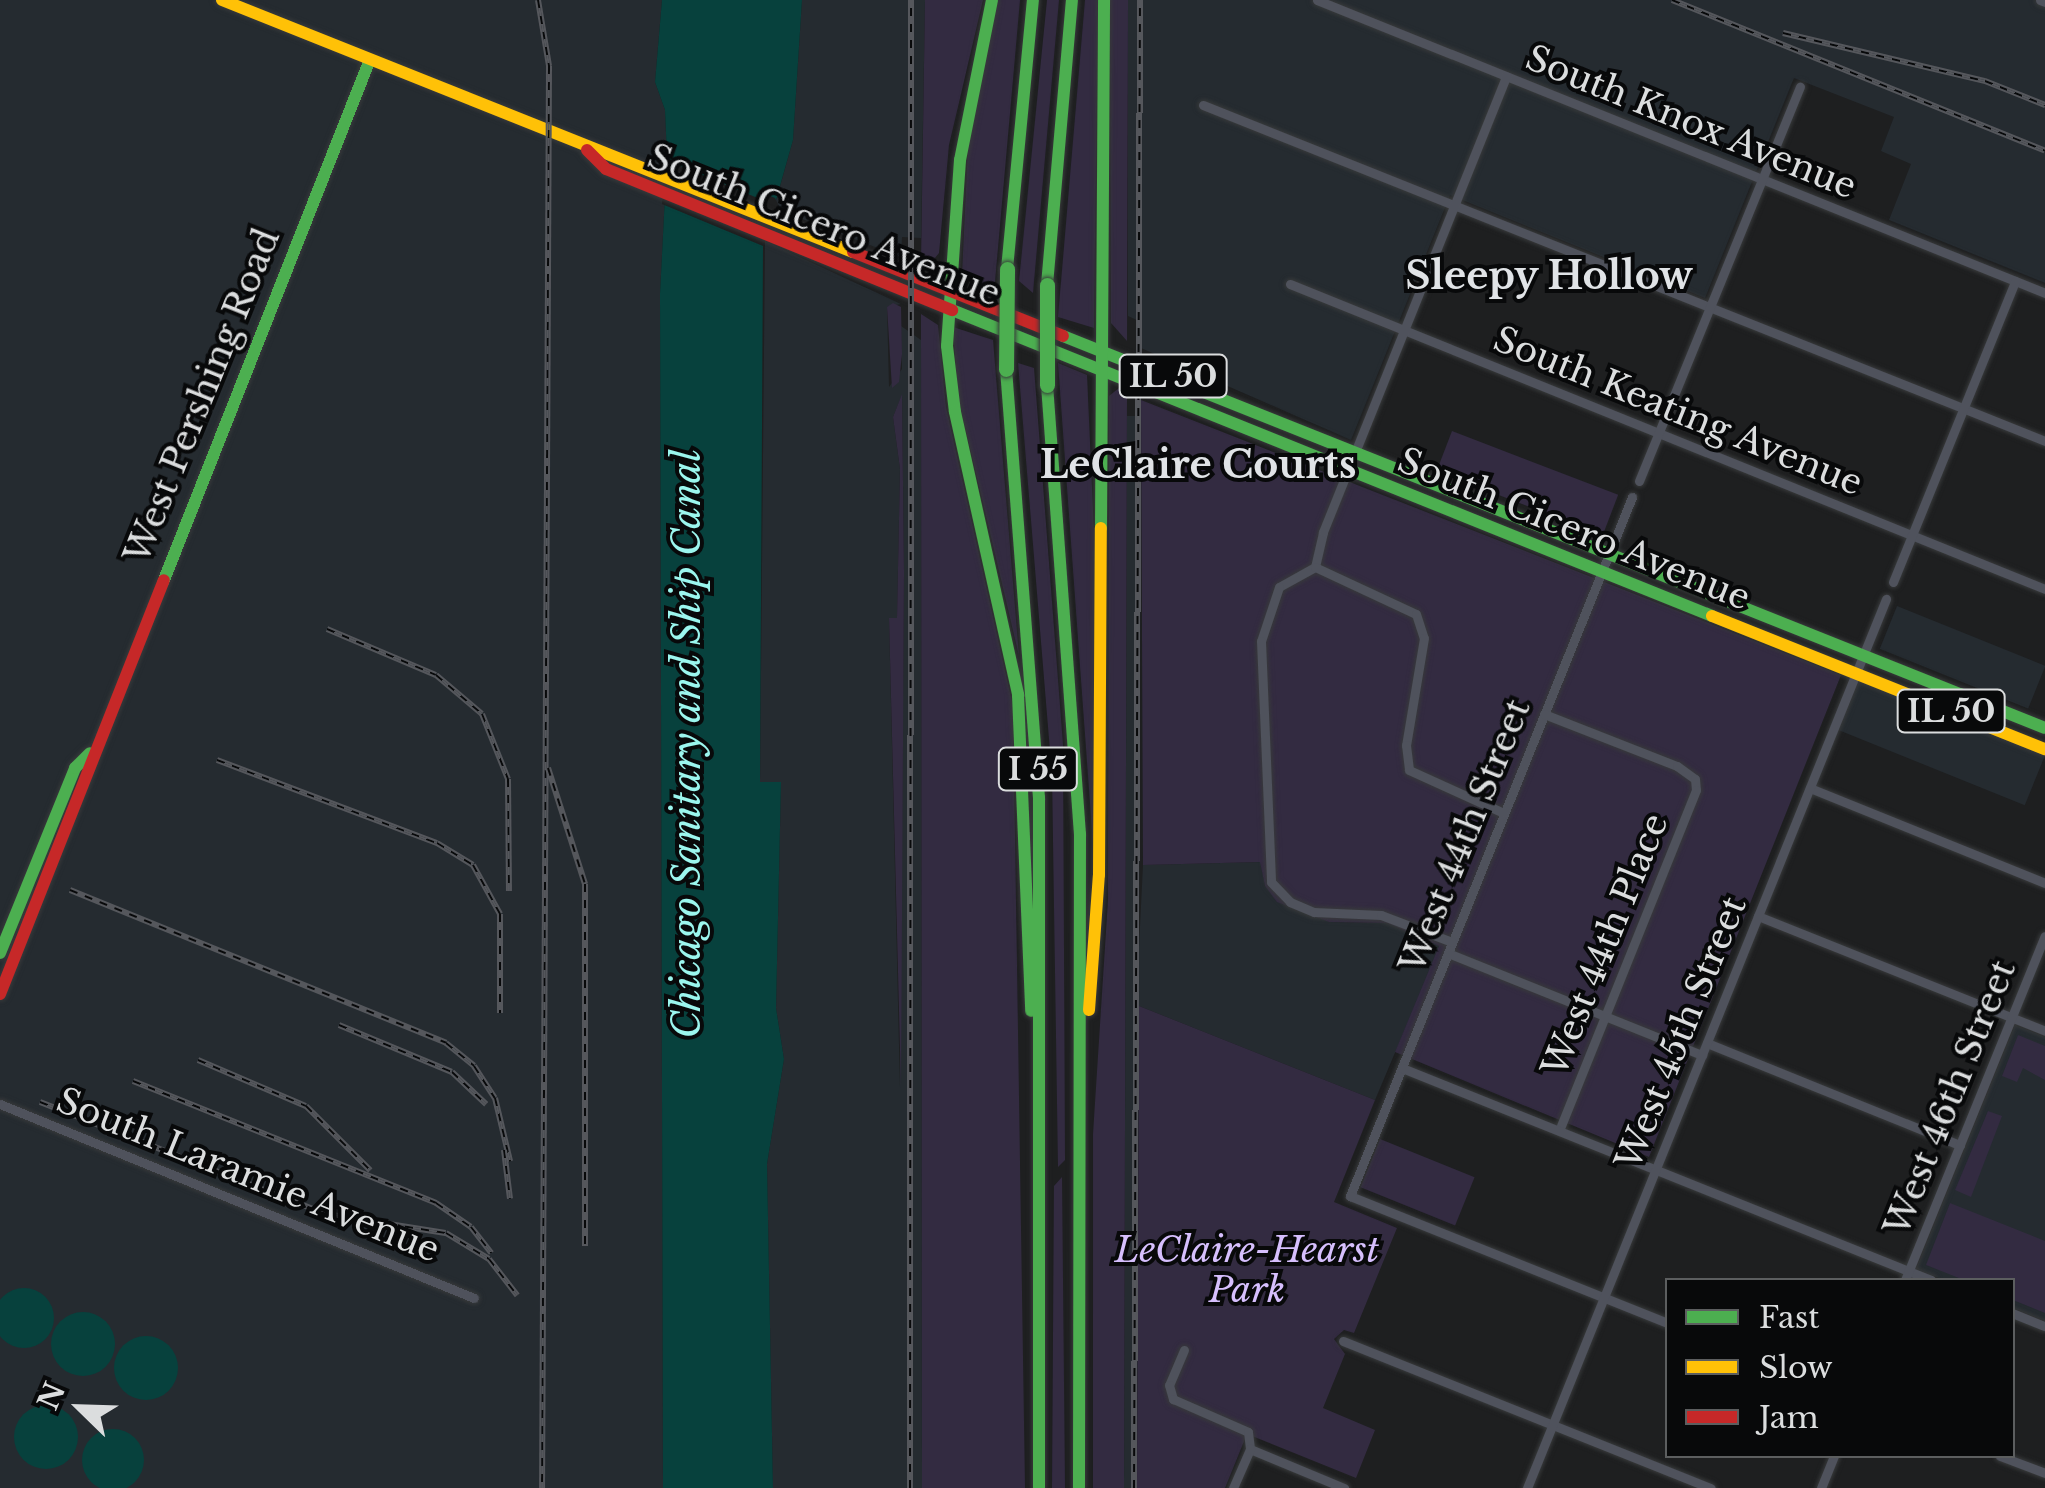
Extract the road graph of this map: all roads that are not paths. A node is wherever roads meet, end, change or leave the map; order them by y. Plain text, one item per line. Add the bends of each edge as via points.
1 (222, 0) edge
2 (992, 0) edge
3 (1033, 0) edge
4 (1072, 0) edge
5 (1104, 0) edge
6 (1317, 0) edge
7 (369, 62) junction
8 (1506, 76) junction
9 (1800, 86) dead end
10 (1203, 105) dead end
11 (587, 150) junction
12 (1761, 181) junction
13 (1456, 205) junction
14 (2015, 281) junction
15 (1290, 284) dead end
16 (948, 285) junction
17 (2045, 293) edge
18 (946, 307) junction
19 (1710, 307) junction
20 (1406, 330) junction
21 (1100, 346) junction
22 (1100, 369) junction
23 (1963, 408) junction
24 (1659, 432) junction
25 (2045, 442) edge
26 (1356, 452) junction
27 (1348, 472) junction
28 (1640, 481) dead end
29 (1632, 497) dead end
30 (1912, 536) junction
31 (1609, 553) junction
32 (1315, 567) junction
33 (1602, 572) junction
34 (1893, 582) dead end
35 (2045, 589) edge
36 (1886, 600) dead end
37 (1864, 655) junction
38 (1856, 674) junction
39 (1544, 714) junction
40 (2045, 728) edge
41 (2045, 750) edge
42 (90, 753) junction
43 (1810, 788) junction
44 (1504, 813) junction
45 (2045, 883) edge
46 (1758, 916) junction
47 (2045, 936) edge
48 (1452, 942) junction
49 (1448, 953) junction
50 (0, 954) edge
51 (2, 984) edge
52 (1606, 1016) junction
53 (2012, 1018) junction
54 (2045, 1031) edge
55 (1707, 1043) junction
56 (1702, 1055) junction
57 (1402, 1068) junction
58 (1081, 1094) junction
59 (0, 1104) edge
60 (1041, 1104) junction
61 (1559, 1130) junction
62 (1960, 1145) junction
63 (1656, 1170) junction
64 (1907, 1276) edge
65 (474, 1298) dead end
66 (1604, 1298) junction
67 (2015, 1314) edge
68 (1665, 1322) edge
69 (2045, 1326) edge
70 (1347, 1343) dead end
71 (1184, 1350) dead end
72 (1553, 1424) junction
73 (1250, 1449) junction
74 (1833, 1458) edge
75 (2005, 1458) edge
76 (2045, 1473) edge
77 (1039, 1488) edge
78 (1079, 1488) edge
79 (1234, 1488) edge
80 (1344, 1488) edge
81 (1526, 1488) edge
82 (1712, 1488) edge
83 (1821, 1488) edge

1 - 7 main road, South Cicero Avenue / IL 50
2 - 16 main road via 960,160
3 - 60 main road, I 55, bridge via 1007,269 1006,369 1036,716
4 - 58 main road, I 55, bridge via 1046,285 1047,385 1077,763
5 - 21 main road
6 - 8 street, South Knox Avenue
7 - 11 main road, South Cicero Avenue / IL 50
7 - 42 main road, West Pershing Road
8 - 12 street, South Knox Avenue
8 - 13 street
9 - 12 street
10 - 13 street
11 - 16 main road, South Cicero Avenue / IL 50 via 612,151
11 - 18 main road, South Cicero Avenue / IL 50 via 606,169
12 - 14 street, South Knox Avenue
12 - 19 street
13 - 19 street
13 - 20 street
14 - 17 street, South Knox Avenue
14 - 23 street
15 - 20 street, South Keating Avenue
16 - 18 main road
16 - 21 main road, South Cicero Avenue / IL 50
18 - 22 main road, South Cicero Avenue / IL 50
18 - 60 main road via 952,394 1018,695 1031,1024
19 - 23 street
19 - 24 street
20 - 24 street, South Keating Avenue
20 - 26 street
21 - 22 main road
21 - 26 main road, South Cicero Avenue / IL 50
22 - 27 main road, South Cicero Avenue / IL 50
22 - 58 main road via 1100,875
23 - 25 street
23 - 30 street
24 - 28 street
24 - 30 street, South Keating Avenue
26 - 27 street
26 - 31 main road, South Cicero Avenue / IL 50
27 - 32 street
27 - 33 main road, South Cicero Avenue / IL 50
29 - 31 street, West 44th Street
30 - 34 street
30 - 35 street, South Keating Avenue
31 - 33 street, West 44th Street
31 - 37 main road, South Cicero Avenue / IL 50
32 - 44 street via 1416,614 1424,638 1406,745 1409,770
32 - 48 street via 1278,586 1264,626 1268,873 1276,890 1302,907 1390,917
33 - 38 main road, South Cicero Avenue / IL 50
33 - 39 street, West 44th Street
36 - 37 street, West 45th Street
37 - 38 street, West 45th Street
37 - 40 main road, South Cicero Avenue / IL 50
38 - 41 main road, South Cicero Avenue / IL 50
38 - 43 street, West 45th Street
39 - 44 street, West 44th Street
39 - 52 street, West 44th Place via 1695,780 1693,800
42 - 50 main road, West Pershing Road via 75,768
42 - 51 main road, West Pershing Road via 90,773
43 - 45 street
43 - 46 street, West 45th Street
44 - 48 street, West 44th Street
46 - 53 street
46 - 55 street, West 45th Street
47 - 53 street, West 46th Street
48 - 49 street, West 44th Street
49 - 52 street
49 - 57 street, West 44th Street
52 - 56 street
52 - 61 street, West 44th Place
53 - 54 street
53 - 62 street, West 46th Street
55 - 56 street, West 45th Street
55 - 62 street
56 - 63 street, West 45th Street
57 - 61 street
57 - 66 street, West 44th Street via 1350,1196
58 - 78 main road, I 55
59 - 65 street, South Laramie Avenue
60 - 77 main road, I 55
61 - 63 street
62 - 64 street, West 46th Street
63 - 64 street
63 - 66 street, West 45th Street
66 - 68 street
66 - 72 street, West 45th Street
67 - 69 street
70 - 72 street
71 - 73 street via 1169,1386 1172,1399 1248,1432
72 - 81 street, West 45th Street
72 - 82 street
73 - 79 street
73 - 80 street
74 - 83 street
75 - 76 street

